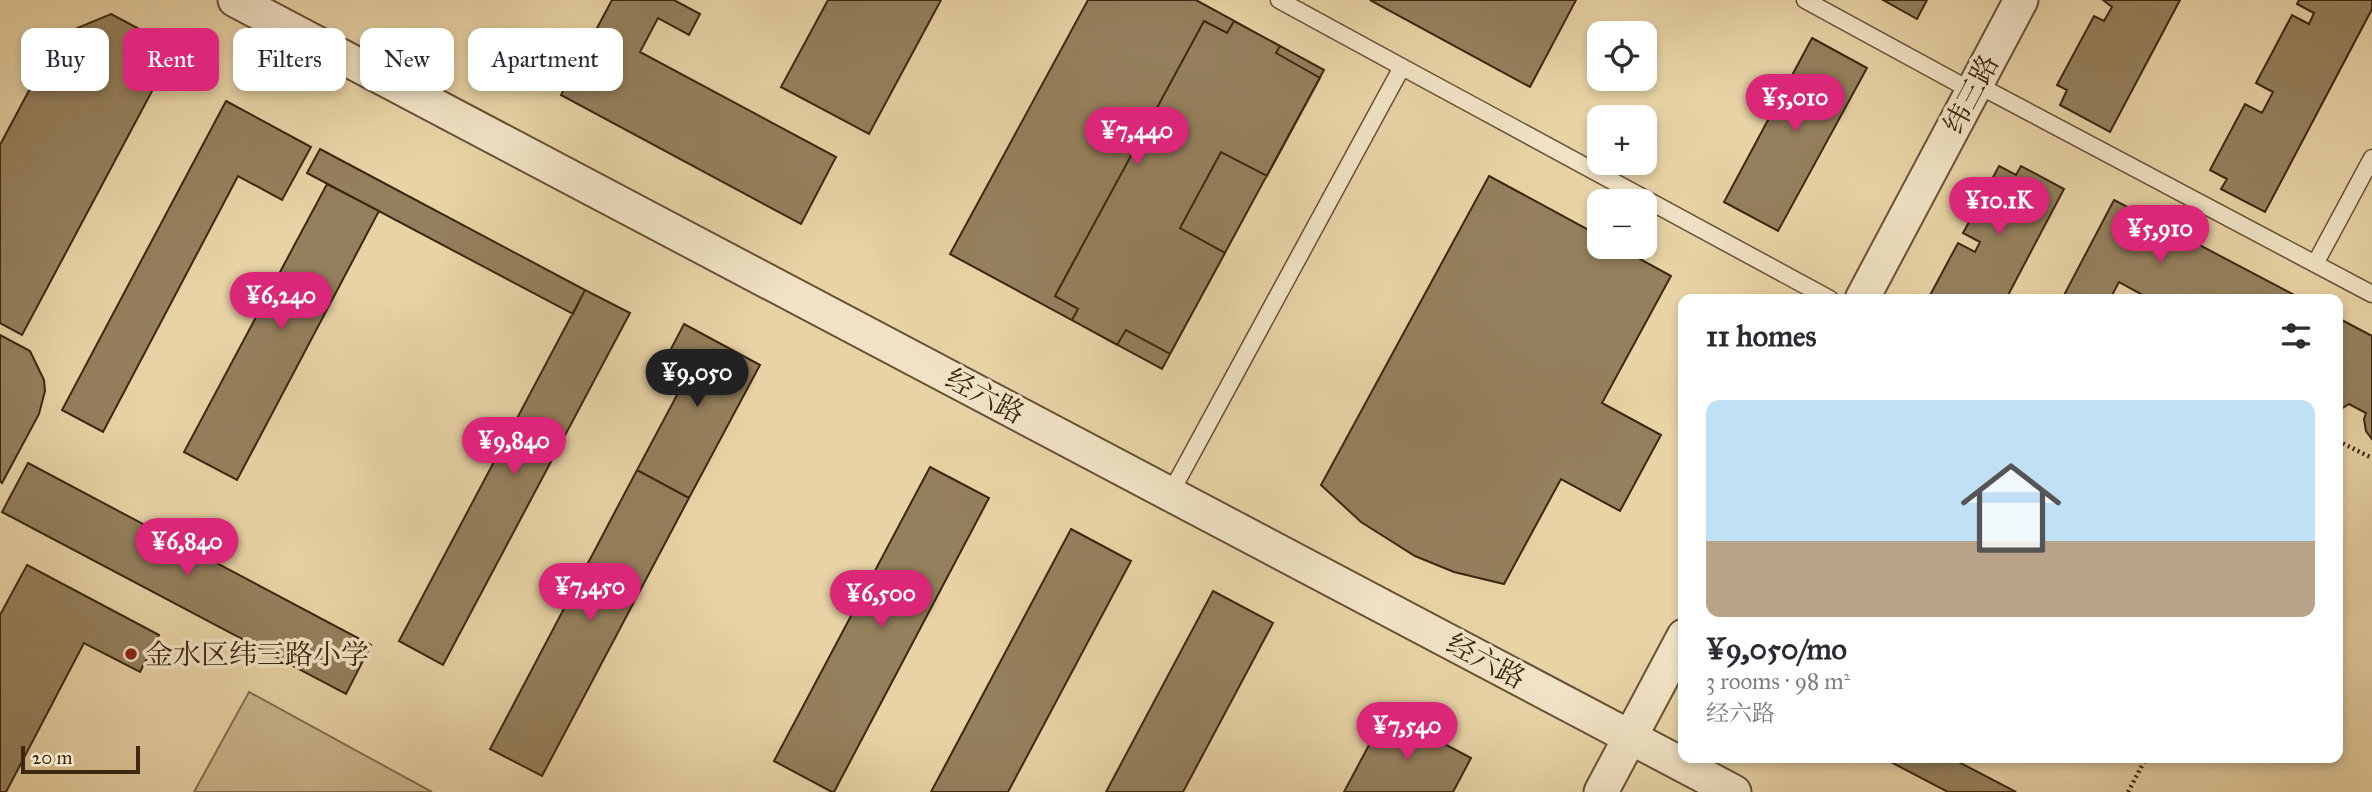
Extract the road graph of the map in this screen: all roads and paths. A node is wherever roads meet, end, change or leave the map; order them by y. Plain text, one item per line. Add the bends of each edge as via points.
1 (235, 0) edge
2 (1279, 0) edge
3 (1805, 0) edge
4 (2021, 0) edge
5 (1402, 67) junction
6 (1974, 87) junction
7 (2372, 158) edge
8 (2315, 264) junction
9 (1821, 294) edge
10 (1865, 294) edge
11 (2372, 294) edge
12 (2343, 443) edge
13 (2372, 458) edge
14 (1170, 494) junction
15 (1678, 647) edge
16 (1630, 737) junction
17 (1678, 762) edge
18 (1679, 763) edge
19 (2143, 763) edge
20 (1601, 792) edge
21 (1734, 792) edge
22 (2128, 792) edge

1 - 14 street, 经六路
2 - 5 lane
3 - 6 lane
4 - 6 street, 纬三路
5 - 9 lane
5 - 14 lane
6 - 8 lane
6 - 10 street, 纬三路
7 - 8 lane
8 - 11 lane
12 - 13 path
14 - 16 street, 经六路
15 - 16 street
16 - 17 street, 经六路
16 - 20 street
18 - 21 street, 经六路
19 - 22 path

